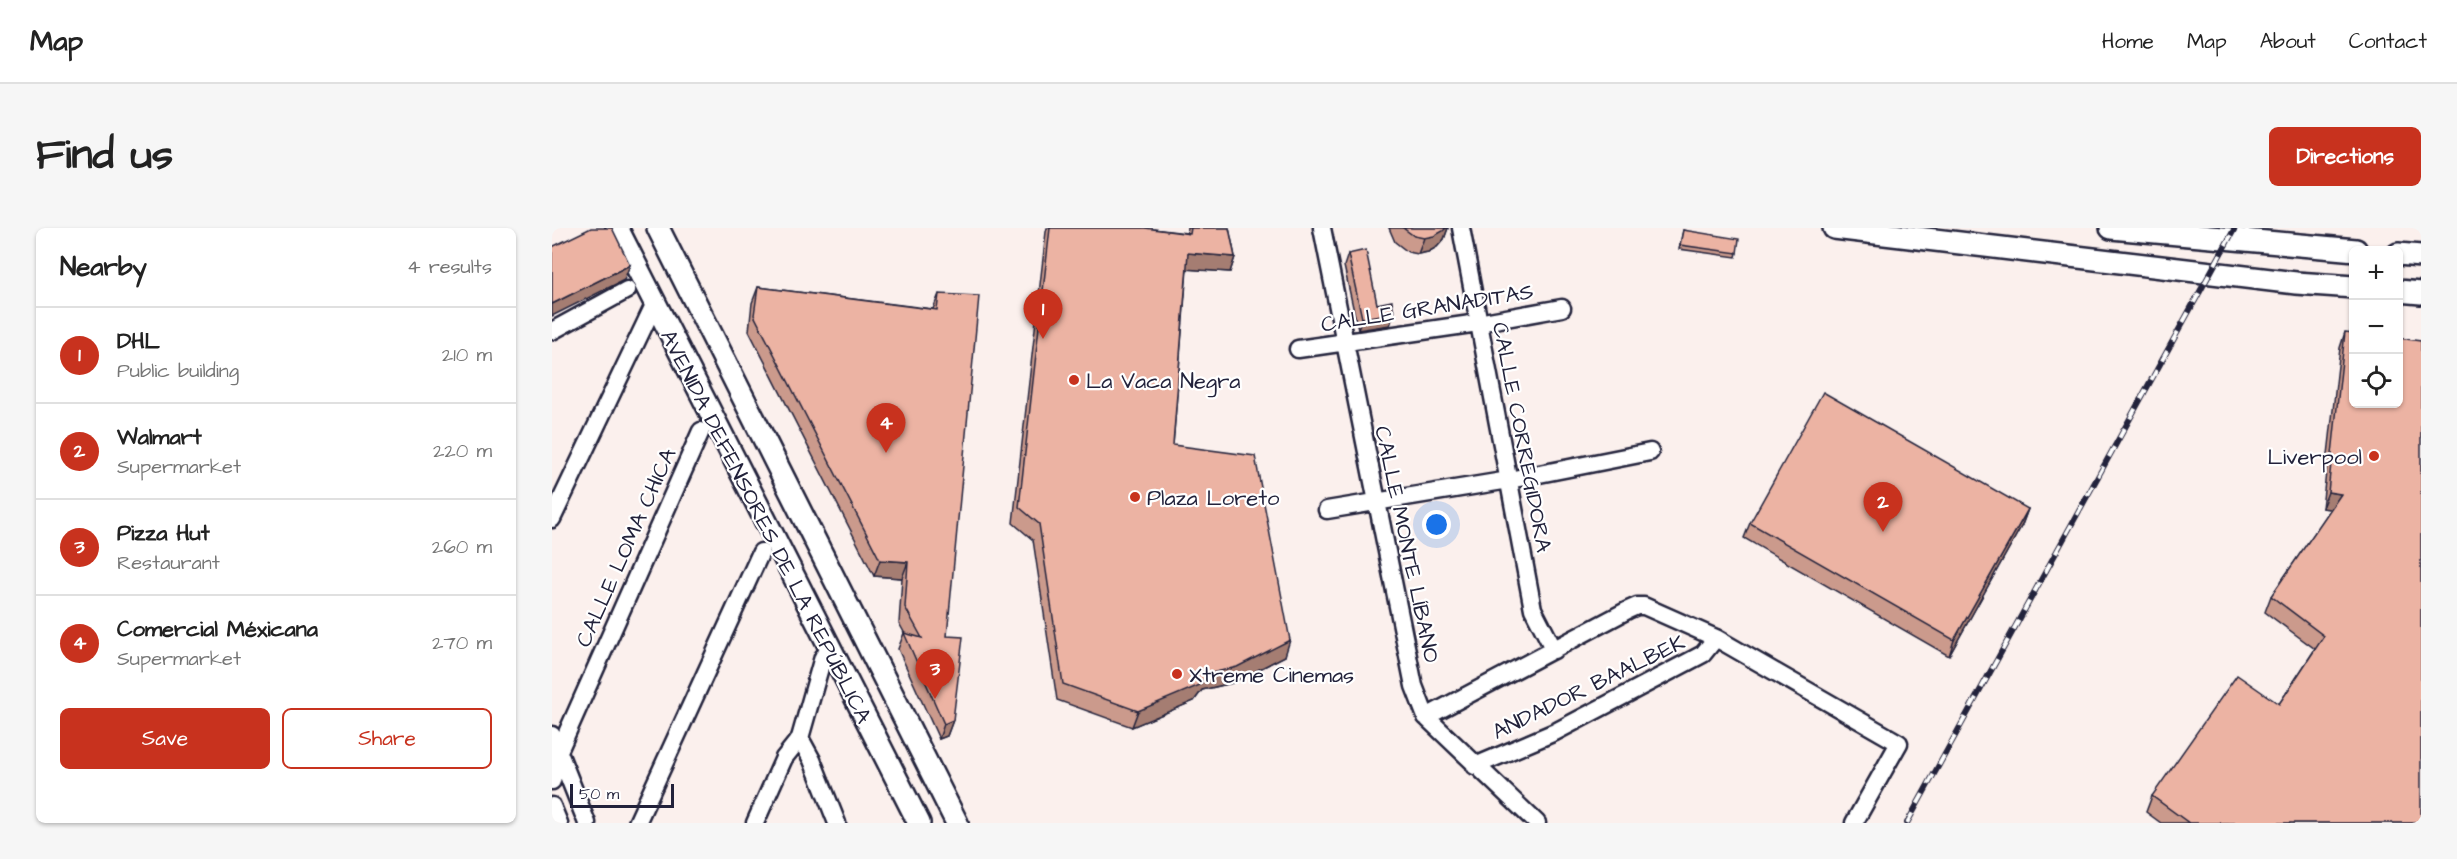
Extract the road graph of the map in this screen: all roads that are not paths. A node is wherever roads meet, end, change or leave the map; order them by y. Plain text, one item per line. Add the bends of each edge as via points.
1 (617, 228) edge
2 (658, 228) edge
3 (1322, 228) edge
4 (1461, 228) edge
5 (1834, 228) edge
6 (2111, 228) edge
7 (2198, 232) edge
8 (1938, 234) edge
9 (2349, 249) edge
10 (2403, 254) edge
11 (2421, 256) edge
12 (2349, 287) edge
13 (627, 290) dead end
14 (2403, 291) edge
15 (2421, 292) edge
16 (654, 305) junction
17 (1562, 308) dead end
18 (1478, 323) junction
19 (552, 331) edge
20 (1344, 342) junction
21 (1298, 349) dead end
22 (701, 431) dead end
23 (1650, 452) dead end
24 (1509, 480) junction
25 (1375, 501) junction
26 (1327, 510) dead end
27 (552, 519) edge
28 (761, 552) dead end
29 (1716, 638) junction
30 (1554, 650) junction
31 (823, 657) dead end
32 (1426, 717) junction
33 (552, 735) edge
34 (800, 738) junction
35 (559, 751) junction
36 (1475, 766) junction
37 (552, 781) edge
38 (552, 806) edge
39 (559, 823) edge
40 (587, 823) edge
41 (637, 823) edge
42 (754, 823) edge
43 (837, 823) edge
44 (919, 823) edge
45 (957, 823) edge
46 (1537, 823) edge
47 (1854, 823) edge

1 - 16 main road, AVENIDA DEFENSORES DE LA REPÚBLICA
2 - 45 main road, AVENIDA DEFENSORES DE LA REPÚBLICA
3 - 20 street, CALLE MONTE LÍBANO
4 - 18 street, CALLE CORREGIDORA
5 - 8 main road
6 - 7 main road
7 - 9 main road
8 - 12 main road via 2296,283
10 - 11 main road
13 - 19 street
14 - 15 main road
16 - 27 street
16 - 44 main road, AVENIDA DEFENSORES DE LA REPÚBLICA
17 - 18 street, CALLE GRANADITAS
18 - 20 street, CALLE GRANADITAS
18 - 24 street, CALLE CORREGIDORA
20 - 21 street, CALLE GRANADITAS
20 - 25 street, CALLE MONTE LÍBANO
22 - 35 street, CALLE LOMA CHICA
23 - 24 street
24 - 25 street
24 - 30 street, CALLE CORREGIDORA via 1533,609
25 - 26 street
25 - 32 street, CALLE MONTE LÍBANO via 1414,686
28 - 41 street
29 - 30 street via 1637,606
29 - 36 street, ANDADOR BAALBEK via 1703,654 1555,732
29 - 47 street via 1899,743
30 - 32 street
31 - 34 street
32 - 36 street, CALLE MONTE LÍBANO
33 - 35 street
34 - 42 street via 784,758
34 - 43 street
35 - 37 street, CALLE LOMA CHICA
35 - 40 street
36 - 46 street, CALLE MONTE LÍBANO
38 - 39 street

